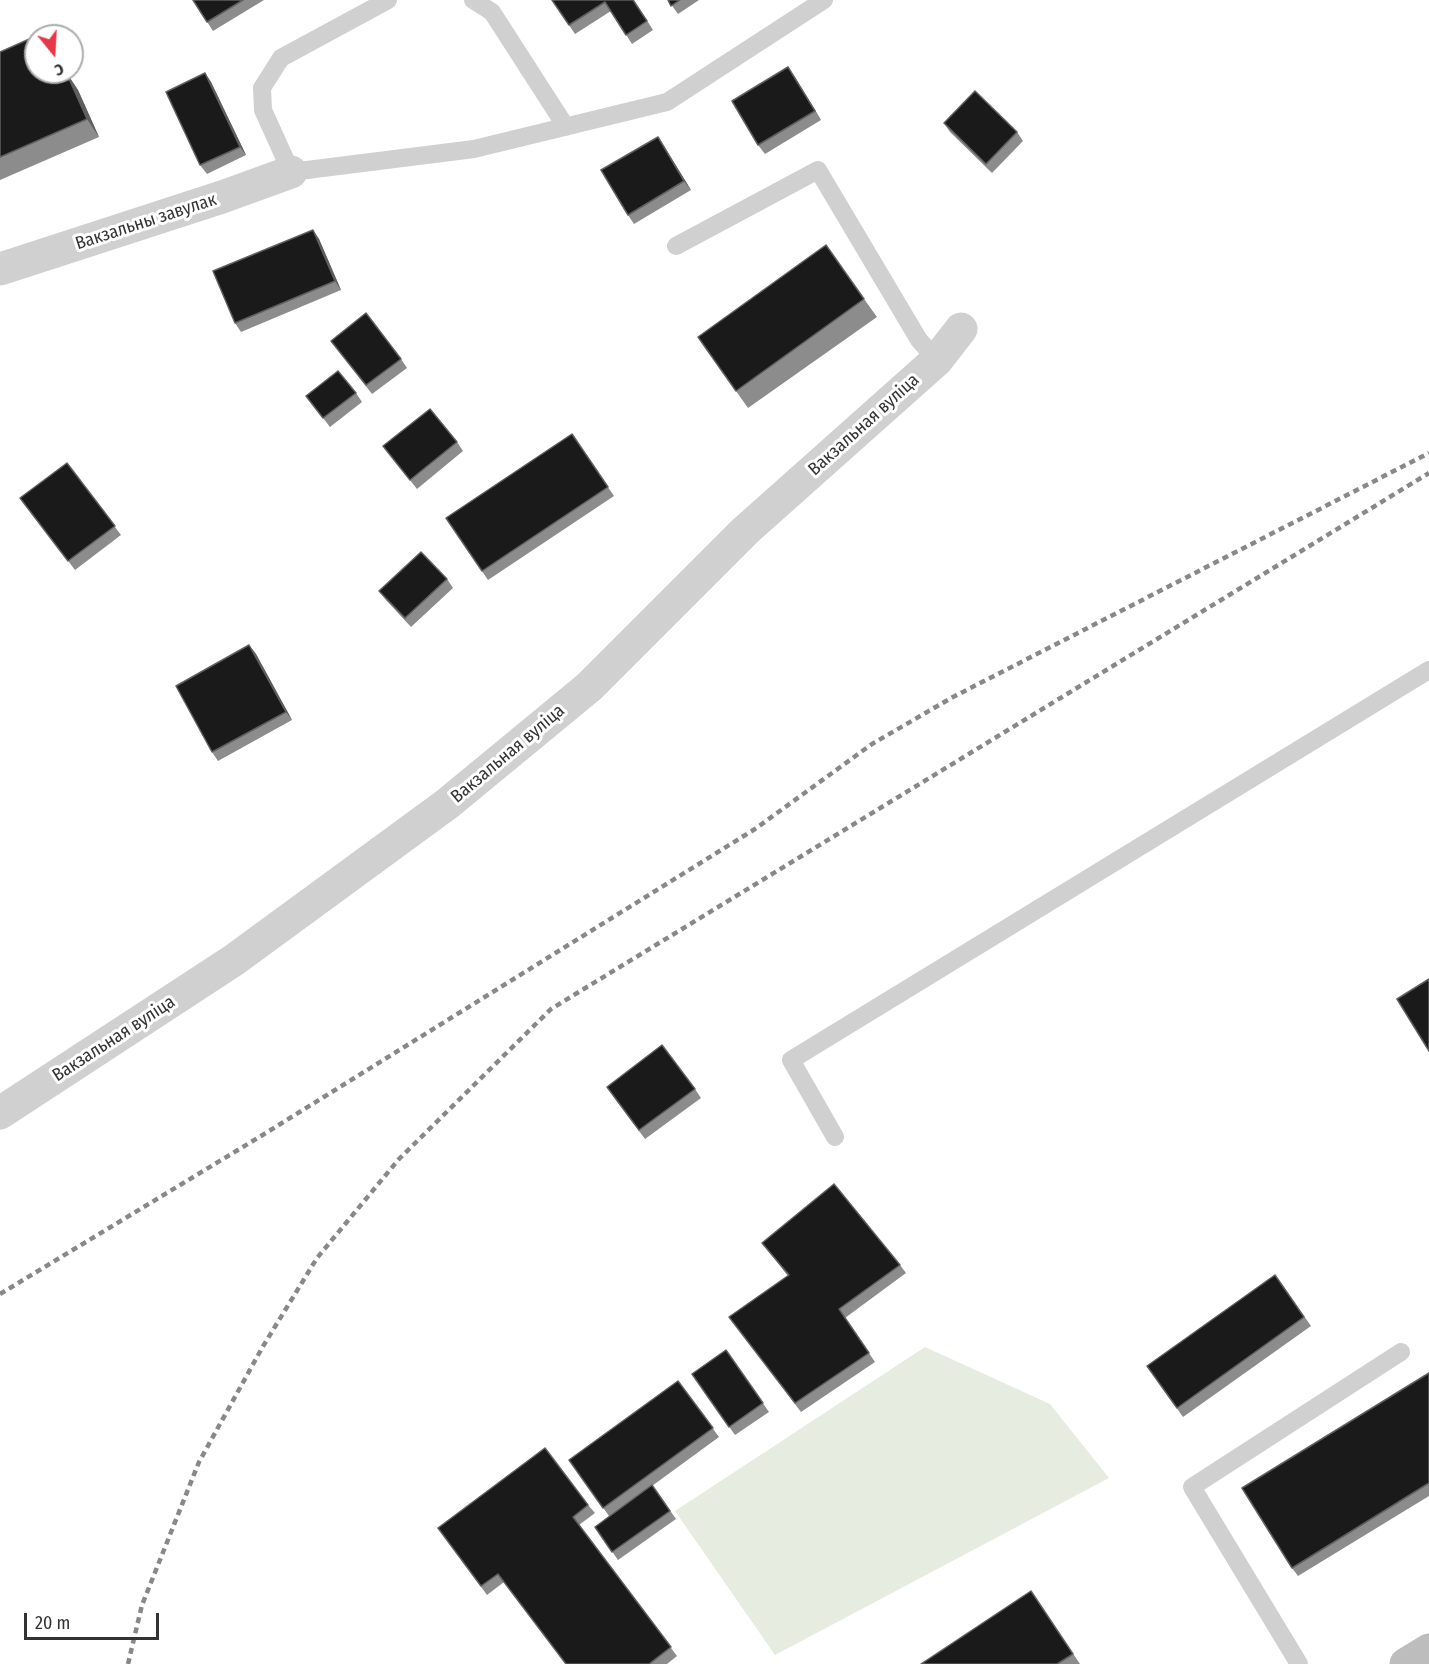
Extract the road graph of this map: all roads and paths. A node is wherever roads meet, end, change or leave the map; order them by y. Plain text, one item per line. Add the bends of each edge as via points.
1 (388, 0) edge
2 (473, 0) edge
3 (824, 0) edge
4 (566, 127) junction
5 (291, 172) junction
6 (676, 246) dead end
7 (0, 269) edge
8 (962, 329) dead end
9 (937, 360) junction
10 (1429, 670) edge
11 (0, 1113) edge
12 (835, 1137) dead end
13 (1401, 1352) dead end
14 (1429, 1650) edge
15 (1299, 1664) edge
16 (1406, 1664) edge

1 - 5 lane via 281,58 262,88 263,110
2 - 4 lane via 492,12
3 - 4 lane via 667,102
4 - 5 lane via 474,149
5 - 7 street, Вакзальны завулак
6 - 9 lane via 818,170 919,340
8 - 9 street, Вакзальная вуліца
9 - 11 street, Вакзальная вуліца via 745,531 589,687 447,804 234,960
10 - 12 lane via 791,1060
13 - 15 lane via 1192,1487
14 - 16 main road

